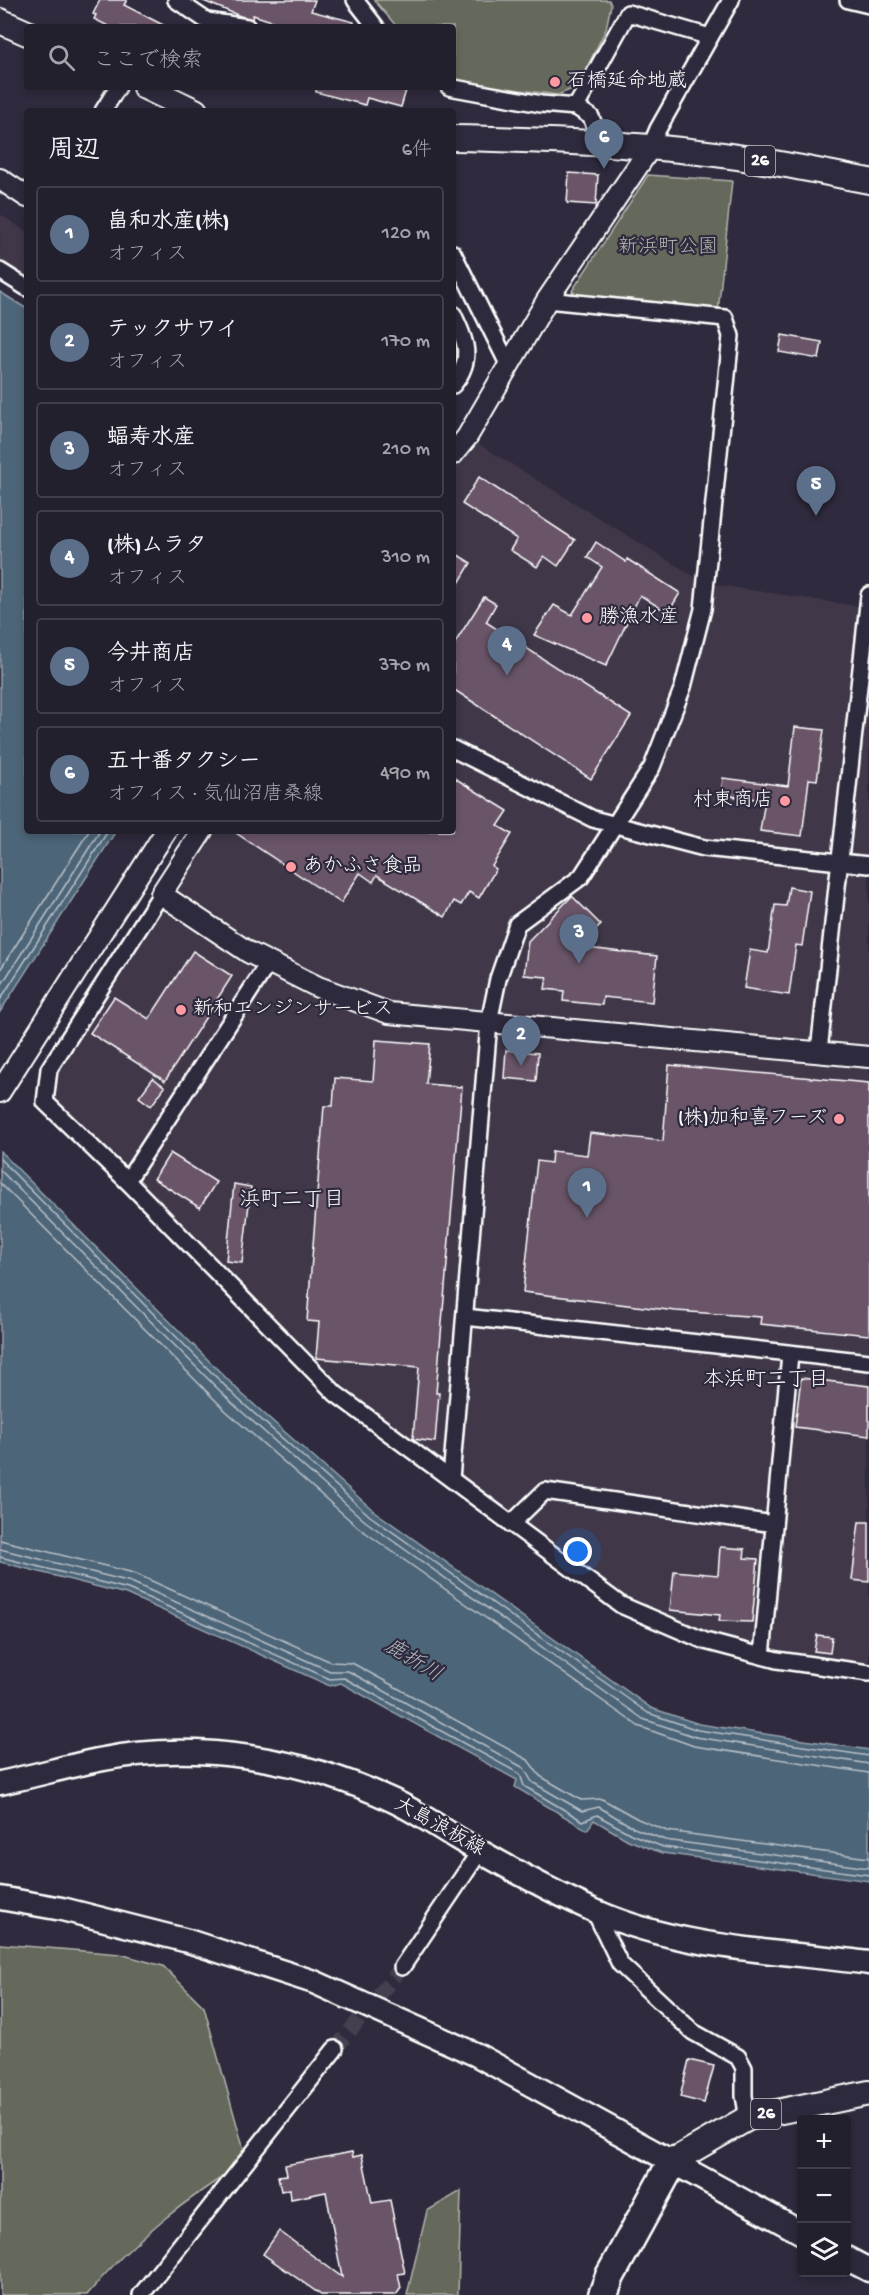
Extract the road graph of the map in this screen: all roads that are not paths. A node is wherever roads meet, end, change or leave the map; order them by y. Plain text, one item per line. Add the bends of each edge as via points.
1 (176, 0) edge
2 (355, 0) edge
3 (732, 0) edge
4 (848, 0) edge
5 (869, 5) edge
6 (0, 21) edge
7 (227, 24) edge
8 (374, 24) edge
9 (24, 32) edge
10 (710, 37) junction
11 (456, 88) edge
12 (116, 90) edge
13 (151, 90) edge
14 (576, 107) junction
15 (105, 108) edge
16 (189, 108) edge
17 (456, 138) edge
18 (602, 145) junction
19 (650, 148) junction
20 (0, 179) edge
21 (869, 181) edge
22 (24, 195) edge
23 (456, 259) edge
24 (0, 271) edge
25 (24, 286) edge
26 (547, 300) junction
27 (456, 320) edge
28 (508, 364) junction
29 (456, 382) edge
30 (456, 450) edge
31 (869, 595) edge
32 (456, 750) edge
33 (615, 825) junction
34 (164, 834) edge
35 (200, 834) edge
36 (840, 861) junction
37 (869, 865) edge
38 (161, 894) junction
39 (269, 962) junction
40 (489, 1022) junction
41 (819, 1051) junction
42 (869, 1057) edge
43 (0, 1092) edge
44 (127, 1181) junction
45 (465, 1317) junction
46 (790, 1354) junction
47 (869, 1362) edge
48 (451, 1479) junction
49 (512, 1524) junction
50 (774, 1524) junction
51 (762, 1656) junction
52 (869, 1673) edge
53 (0, 1783) edge
54 (480, 1851) junction
55 (0, 1898) edge
56 (595, 1912) junction
57 (869, 1963) edge
58 (402, 1967) tunnel mouth
59 (335, 2049) tunnel mouth
60 (869, 2093) edge
61 (747, 2118) junction
62 (674, 2161) junction
63 (797, 2231) edge
64 (851, 2261) edge
65 (869, 2270) edge
66 (141, 2295) edge
67 (603, 2295) edge

1 - 7 street via 207,21
2 - 8 street
3 - 10 street
4 - 5 street
6 - 9 main road
10 - 14 street via 628,14
10 - 19 street
11 - 14 street
12 - 15 street
13 - 16 main road
14 - 18 street via 591,117
17 - 18 main road, 26
18 - 19 main road, 26
19 - 21 main road, 26 via 755,160
19 - 26 street
20 - 22 street
23 - 28 street
24 - 25 street
26 - 28 street
26 - 33 street via 725,318 731,336 703,609 683,687 652,767
27 - 29 street via 465,340 467,358
28 - 30 street
31 - 36 street
32 - 33 street via 593,819
33 - 36 street via 704,848
33 - 40 street via 581,877 517,924 498,979
34 - 43 street
35 - 38 street
36 - 37 street
36 - 41 street
38 - 39 street
38 - 44 street via 49,1069 45,1102
39 - 40 street via 318,987 389,1012
39 - 44 street
40 - 41 street
40 - 45 street
41 - 42 street
44 - 48 street via 336,1394
45 - 46 street
45 - 48 street
46 - 47 street
46 - 50 street
48 - 49 street
49 - 50 street via 545,1491
49 - 51 street via 621,1605 705,1641
50 - 51 street
51 - 52 street
53 - 54 main road, 大島浪板線 via 99,1760 160,1753 216,1753 259,1759 338,1778 394,1801
54 - 56 main road, 大島浪板線
54 - 58 street
55 - 62 main road via 62,1909 188,1941 314,1982 477,2055
56 - 57 main road, 大島浪板線 via 647,1930 709,1944
56 - 61 street via 620,1964 693,2032 738,2057 744,2068
59 - 66 street
60 - 61 main road, 26
61 - 62 main road, 26
62 - 63 main road
62 - 67 highway
64 - 65 main road

